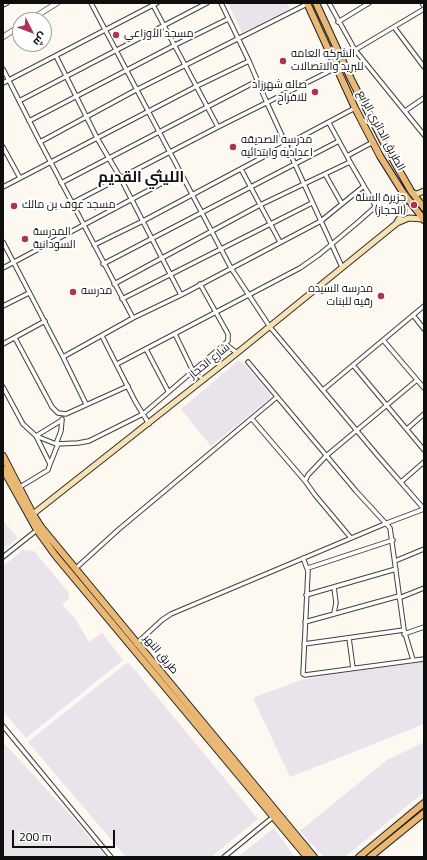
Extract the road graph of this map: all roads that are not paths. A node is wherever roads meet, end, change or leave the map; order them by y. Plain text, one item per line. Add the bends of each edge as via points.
1 (7, 3) edge
2 (47, 3) edge
3 (57, 3) edge
4 (91, 3) edge
5 (207, 3) edge
6 (221, 3) edge
7 (316, 3) edge
8 (328, 3) edge
9 (369, 3) edge
10 (422, 3) edge
11 (155, 4) edge
12 (307, 4) edge
13 (3, 5) edge
14 (424, 6) edge
15 (49, 8) junction
16 (424, 9) edge
17 (43, 12) edge
18 (228, 19) junction
19 (338, 22) junction
20 (165, 25) junction
21 (394, 28) junction
22 (105, 30) junction
23 (12, 31) edge
24 (3, 37) edge
25 (239, 39) junction
26 (175, 45) junction
27 (355, 50) junction
28 (115, 51) junction
29 (56, 56) junction
30 (249, 61) junction
31 (344, 64) junction
32 (186, 66) junction
33 (424, 66) edge
34 (336, 67) junction
35 (3, 69) edge
36 (126, 70) junction
37 (66, 76) junction
38 (8, 80) junction
39 (258, 80) junction
40 (3, 83) edge
41 (197, 86) junction
42 (136, 90) junction
43 (76, 97) junction
44 (424, 98) edge
45 (18, 101) junction
46 (267, 103) junction
47 (208, 106) junction
48 (355, 108) junction
49 (405, 111) junction
50 (148, 112) junction
51 (86, 117) junction
52 (29, 121) junction
53 (329, 123) junction
54 (218, 127) junction
55 (159, 132) junction
56 (424, 135) edge
57 (97, 138) junction
58 (339, 141) junction
59 (40, 142) junction
60 (373, 142) junction
61 (287, 145) junction
62 (3, 147) edge
63 (170, 152) junction
64 (347, 156) junction
65 (109, 157) junction
66 (350, 162) junction
67 (50, 163) junction
68 (295, 164) junction
69 (241, 169) junction
70 (181, 173) junction
71 (325, 174) junction
72 (120, 177) junction
73 (20, 178) junction
74 (61, 183) junction
75 (305, 184) junction
76 (364, 186) junction
77 (3, 187) edge
78 (250, 187) junction
79 (402, 191) junction
80 (424, 192) edge
81 (412, 193) junction
82 (192, 194) junction
83 (131, 200) junction
84 (72, 203) junction
85 (312, 203) junction
86 (342, 204) junction
87 (260, 205) junction
88 (424, 205) edge
89 (201, 213) junction
90 (424, 219) edge
91 (143, 221) junction
92 (321, 221) junction
93 (397, 223) junction
94 (270, 224) junction
95 (83, 225) junction
96 (212, 232) junction
97 (152, 239) junction
98 (3, 242) edge
99 (280, 242) junction
100 (332, 244) junction
101 (94, 245) junction
102 (220, 249) junction
103 (163, 258) junction
104 (14, 262) junction
105 (104, 264) junction
106 (3, 268) edge
107 (231, 268) junction
108 (342, 268) junction
109 (171, 275) junction
110 (114, 284) junction
111 (200, 284) junction
112 (29, 293) junction
113 (181, 295) junction
114 (249, 295) junction
115 (122, 299) junction
116 (3, 306) edge
117 (424, 306) edge
118 (216, 312) junction
119 (413, 315) junction
120 (133, 318) junction
121 (45, 322) junction
122 (270, 327) junction
123 (424, 329) edge
124 (175, 334) junction
125 (102, 336) junction
126 (14, 338) junction
127 (383, 340) junction
128 (3, 344) edge
129 (225, 344) junction
130 (146, 349) junction
131 (237, 354) junction
132 (63, 357) junction
133 (248, 362) dead end
134 (117, 364) junction
135 (353, 365) junction
136 (193, 371) junction
137 (204, 380) junction
138 (417, 380) junction
139 (128, 386) junction
140 (3, 387) edge
141 (424, 388) edge
142 (323, 390) junction
143 (168, 391) junction
144 (277, 398) junction
145 (86, 404) junction
146 (387, 406) junction
147 (62, 414) junction
148 (143, 414) junction
149 (424, 414) edge
150 (252, 419) junction
151 (62, 420) junction
152 (149, 424) junction
153 (407, 429) junction
154 (357, 431) junction
155 (36, 436) junction
156 (57, 444) junction
157 (424, 450) edge
158 (3, 456) edge
159 (326, 456) junction
160 (424, 462) edge
161 (50, 464) junction
162 (3, 469) edge
163 (305, 481) junction
164 (401, 482) junction
165 (20, 487) junction
166 (424, 509) edge
167 (33, 514) junction
168 (387, 523) junction
169 (37, 530) junction
170 (351, 538) junction
171 (393, 540) junction
172 (424, 549) edge
173 (3, 558) edge
174 (303, 558) junction
175 (395, 561) junction
176 (308, 568) junction
177 (75, 569) junction
178 (396, 569) junction
179 (334, 587) junction
180 (424, 588) edge
181 (306, 595) junction
182 (399, 597) junction
183 (336, 603) junction
184 (341, 608) junction
185 (334, 613) junction
186 (305, 622) junction
187 (424, 626) edge
188 (404, 632) junction
189 (349, 638) junction
190 (304, 644) junction
191 (135, 645) junction
192 (424, 659) edge
193 (413, 660) junction
194 (353, 668) junction
195 (3, 726) edge
196 (423, 804) edge
197 (424, 815) edge
198 (273, 817) junction
199 (111, 857) edge
200 (224, 857) edge
201 (307, 857) edge
202 (314, 857) edge
203 (359, 857) edge
204 (364, 857) edge
205 (370, 857) edge
206 (375, 857) edge

1 - 13 street
2 - 15 street
3 - 15 street
4 - 22 street
5 - 20 street
6 - 18 street
7 - 31 main road, الطريق الدائري الرابع
8 - 19 street
9 - 19 street
10 - 14 street
11 - 20 street
11 - 22 street
12 - 25 street
12 - 34 main road, الطريق الدائري الرابع
15 - 17 street
16 - 21 street
18 - 25 street
18 - 26 street
19 - 27 street
20 - 26 street
20 - 28 street
21 - 27 street
21 - 33 street
22 - 28 street
22 - 29 street
23 - 24 street
25 - 30 street
25 - 32 street
26 - 32 street
26 - 36 street
27 - 49 street
28 - 36 street
28 - 37 street
29 - 37 street
29 - 38 street
30 - 39 street
30 - 41 street
31 - 34 street
31 - 81 main road, الطريق الدائري الرابع
32 - 41 street
32 - 42 street
34 - 46 street
34 - 48 main road, الطريق الدائري الرابع
35 - 38 street
36 - 42 street
36 - 43 street
37 - 43 street
37 - 45 street
38 - 40 street
38 - 45 street
39 - 46 street
39 - 47 street
41 - 47 street
41 - 50 street
42 - 50 street
42 - 51 street
43 - 51 street
43 - 52 street
44 - 49 street
45 - 52 street
46 - 54 street
46 - 61 street
47 - 54 street
47 - 55 street
48 - 53 street
48 - 60 main road, الطريق الدائري الرابع
49 - 56 street
50 - 55 street
50 - 57 street
51 - 57 street
51 - 59 street
52 - 59 street
53 - 58 street
53 - 61 street
54 - 63 street
55 - 63 street
55 - 65 street
57 - 65 street
57 - 67 street
58 - 64 street
58 - 68 street
59 - 67 street
60 - 64 street
60 - 79 main road, الطريق الدائري الرابع
61 - 68 street
61 - 69 street
62 - 73 street
63 - 70 street
63 - 72 street
64 - 66 street
65 - 72 street
65 - 74 street
66 - 71 street
66 - 76 street
67 - 73 street
67 - 74 street
68 - 75 street
68 - 78 street
69 - 78 street
69 - 82 street
70 - 82 street
70 - 83 street
71 - 75 street
71 - 86 street
72 - 83 street
72 - 84 street
73 - 77 street
74 - 84 street
75 - 85 street
75 - 87 street
76 - 86 street
76 - 100 street via 375,205 374,208
78 - 87 street
78 - 89 street
79 - 90 main road, الطريق الدائري الرابع
79 - 93 main road, شارع الحجاز via 404,211
80 - 81 main road
81 - 88 main road, الطريق الدائري الرابع
82 - 89 street
82 - 91 street
83 - 91 street
83 - 95 street
84 - 95 street
85 - 92 street
85 - 94 street
86 - 92 street
87 - 94 street
87 - 96 street
89 - 96 street
89 - 97 street
90 - 93 main road, شارع الحجاز via 409,218
91 - 97 street
91 - 101 street
92 - 99 street
92 - 100 street
93 - 108 main road, شارع الحجاز
94 - 99 street
94 - 102 street
95 - 101 street
95 - 104 street
96 - 102 street
96 - 103 street
97 - 103 street
97 - 105 street
98 - 104 street
99 - 107 street
100 - 108 street
100 - 114 street via 311,261
101 - 105 street
102 - 107 street
102 - 109 street
103 - 109 street
103 - 110 street
104 - 106 street
104 - 112 street
105 - 110 street
107 - 111 street
107 - 114 street
108 - 122 main road, شارع الحجاز
109 - 113 street
109 - 115 street
110 - 115 street
111 - 113 street
111 - 118 street
112 - 116 street
112 - 121 street
113 - 120 street
114 - 118 street
114 - 122 street
115 - 120 street
117 - 119 street
118 - 124 street
118 - 129 street via 229,336
119 - 123 street
119 - 127 street
120 - 125 street
121 - 126 street
121 - 132 street
122 - 131 main road, شارع الحجاز
122 - 142 street
124 - 130 street
124 - 136 street
125 - 132 street
125 - 134 street
126 - 128 street
126 - 147 street via 52,407
127 - 135 street
127 - 138 street
129 - 131 street
129 - 136 street
130 - 134 street
130 - 143 street
131 - 137 main road, شارع الحجاز
132 - 145 street
133 - 144 street
134 - 139 street
135 - 142 street
135 - 146 street
136 - 137 street
136 - 143 street
137 - 152 main road, شارع الحجاز
138 - 141 street
138 - 146 street
139 - 145 street
139 - 148 street
140 - 155 street via 19,419
142 - 154 street
143 - 148 street
144 - 150 street
144 - 159 street
145 - 147 street
146 - 153 street
146 - 154 street
147 - 151 street
148 - 152 street
148 - 156 street via 89,441
149 - 153 street
150 - 163 street
150 - 177 street
151 - 155 street
151 - 156 street
152 - 167 main road, شارع الحجاز
153 - 157 street
154 - 159 street
154 - 164 street
155 - 156 street
155 - 161 street
156 - 161 street
158 - 165 main road, طريق النهر
159 - 163 street
159 - 168 street
160 - 164 street
161 - 165 street via 46,471
162 - 169 main road, طريق النهر
163 - 170 street
164 - 166 street
165 - 167 main road, طريق النهر
166 - 168 street
167 - 177 main road, طريق النهر via 41,528
168 - 170 street
168 - 171 street
169 - 173 street
169 - 191 main road, طريق النهر via 55,555
170 - 174 street
171 - 175 street
171 - 176 street
172 - 175 street
174 - 176 street
174 - 191 street via 171,614
175 - 178 street
176 - 181 street
177 - 191 main road, طريق النهر
178 - 179 street
178 - 182 street
179 - 181 street
179 - 183 street
180 - 182 street
181 - 186 street
182 - 184 street
182 - 188 street
183 - 184 street
183 - 185 street
184 - 185 street
185 - 186 street
186 - 190 street
187 - 188 street
188 - 189 street
188 - 193 street
189 - 190 street
189 - 194 street
190 - 194 street via 304,674
191 - 198 main road, طريق النهر
191 - 202 main road, طريق النهر
192 - 193 street
193 - 194 street
195 - 199 street
196 - 203 main road
196 - 204 main road via 416,814
197 - 205 main road
197 - 206 main road
198 - 200 street
198 - 201 main road, طريق النهر

